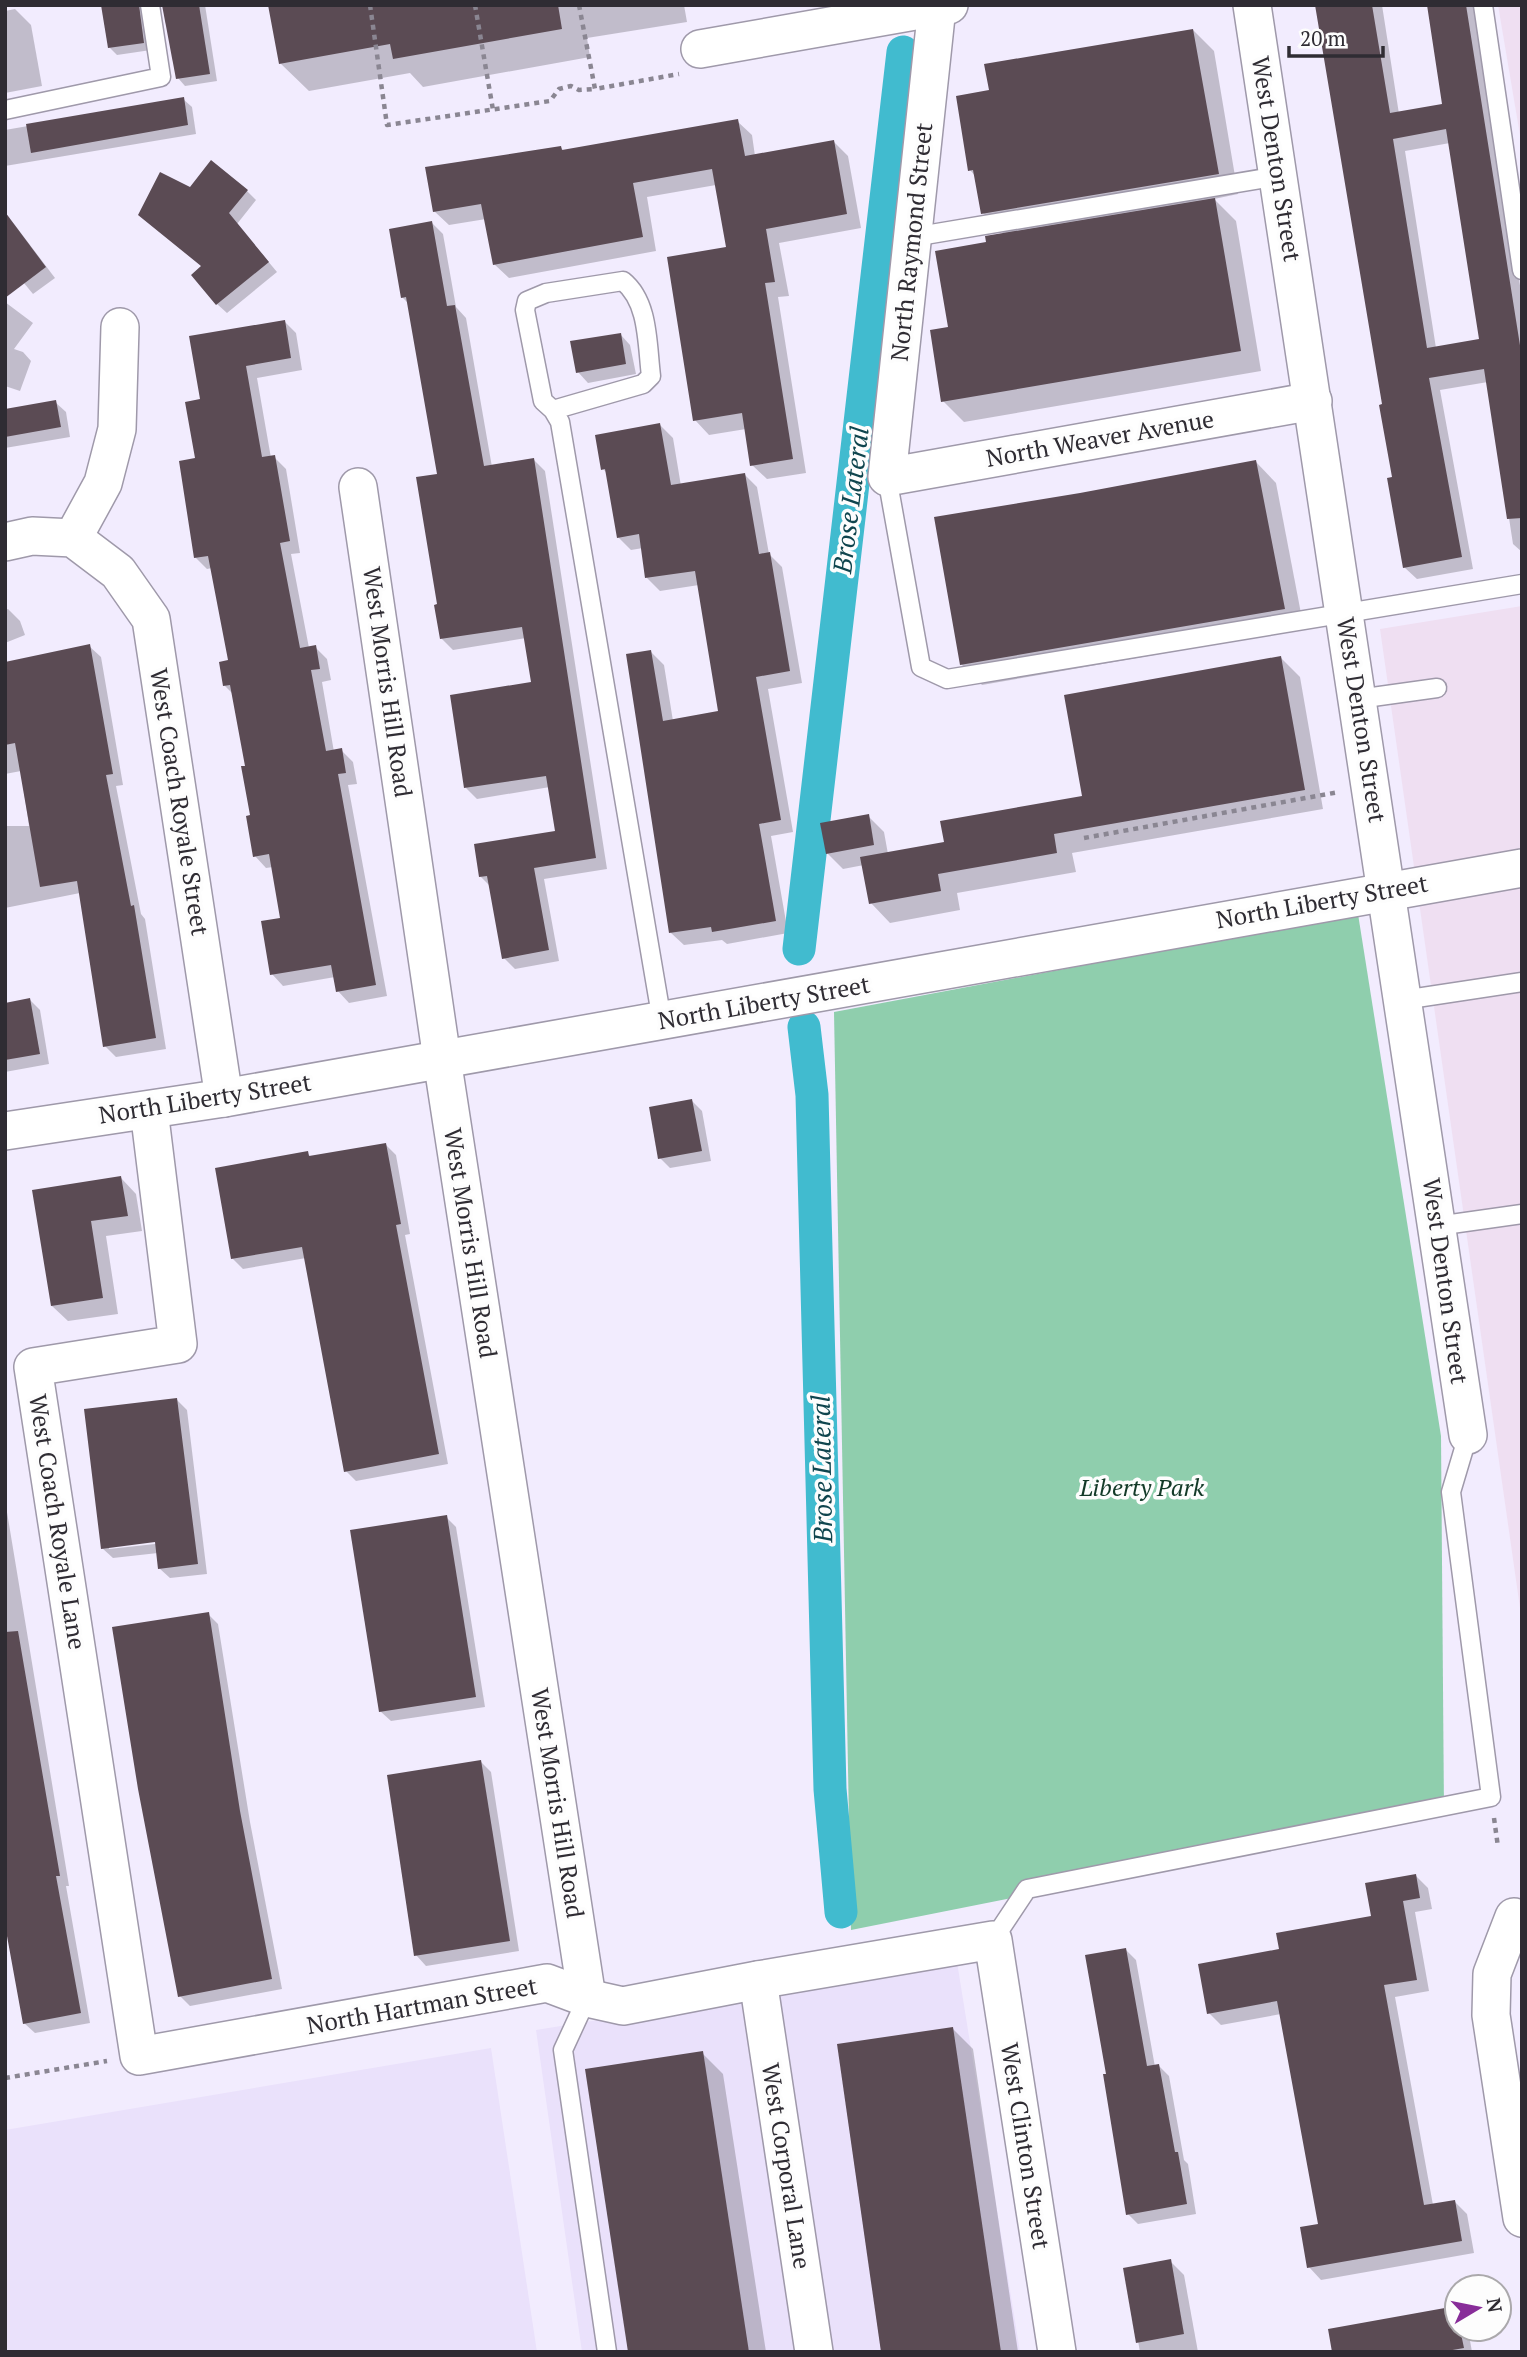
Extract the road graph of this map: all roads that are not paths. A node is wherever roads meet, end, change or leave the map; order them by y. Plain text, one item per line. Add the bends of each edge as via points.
1 (150, 5) edge
2 (1252, 5) edge
3 (1483, 5) edge
4 (939, 6) edge
5 (690, 62) road end
6 (5, 110) edge
7 (1278, 176) junction
8 (913, 237) junction
9 (1522, 270) edge
10 (120, 327) dead end
11 (1312, 401) junction
12 (553, 410) junction
13 (887, 477) junction
14 (358, 487) dead end
15 (73, 538) junction
16 (5, 542) edge
17 (1522, 584) edge
18 (1345, 613) junction
19 (1437, 688) dead end
20 (1358, 699) junction
21 (1522, 868) edge
22 (1387, 891) junction
23 (1522, 982) edge
24 (1403, 1000) junction
25 (662, 1021) junction
26 (442, 1059) junction
27 (224, 1098) junction
28 (149, 1110) junction
29 (5, 1130) edge
30 (1522, 1214) edge
31 (1437, 1226) junction
32 (1468, 1435) joint
33 (1514, 1917) dead end
34 (993, 1940) junction
35 (758, 1980) junction
36 (587, 1998) junction
37 (139, 2056) joint
38 (1522, 2218) edge
39 (607, 2352) edge
40 (814, 2352) edge
41 (1057, 2352) edge

1 - 6 lane via 161,77
2 - 7 street, West Denton Street
3 - 9 lane
4 - 5 street, North Raymond Street
4 - 8 street, North Raymond Street
7 - 8 lane
7 - 11 street, West Denton Street
8 - 13 street, North Raymond Street
10 - 15 street via 117,429 103,483
11 - 13 street, North Weaver Avenue
11 - 18 street, West Denton Street
12 - 12 lane via 543,401 527,302 546,293 623,281 634,289 642,308 651,376 643,384
12 - 25 lane via 560,422
13 - 18 lane via 922,667 947,679
14 - 26 street, West Morris Hill Road
15 - 16 street via 32,536
15 - 27 street, West Coach Royale Street via 118,572 150,619
17 - 18 lane
18 - 20 street, West Denton Street
19 - 20 lane
20 - 22 street, West Denton Street
21 - 22 street, North Liberty Street
22 - 24 street, West Denton Street
22 - 25 street, North Liberty Street
23 - 24 lane
24 - 31 street, West Denton Street
25 - 26 street, North Liberty Street
26 - 27 street, North Liberty Street
26 - 36 street, West Morris Hill Road
27 - 28 street, North Liberty Street
28 - 29 street, North Liberty Street
28 - 37 street, West Coach Royale Lane via 178,1344 33,1367
30 - 31 lane
31 - 32 street, West Denton Street
32 - 34 lane via 1451,1492 1491,1797 1027,1889
33 - 38 street via 1492,1975 1491,2015
34 - 35 street, North Hartman Street
34 - 41 street, West Clinton Street
35 - 36 street, North Hartman Street via 623,2006
35 - 40 street, West Corporal Lane
36 - 37 street, North Hartman Street via 547,1983
36 - 39 lane via 563,2050

